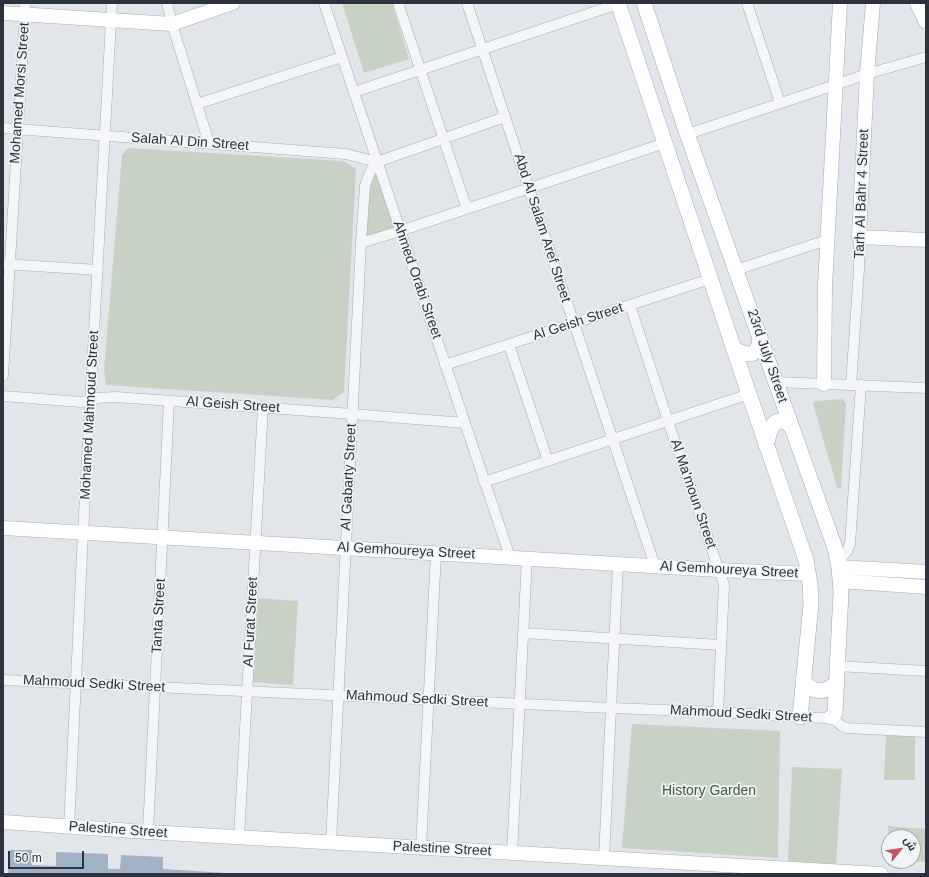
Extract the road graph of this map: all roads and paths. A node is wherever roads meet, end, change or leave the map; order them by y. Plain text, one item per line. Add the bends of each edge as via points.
1 (112, 3) edge
2 (167, 3) edge
3 (233, 3) edge
4 (324, 3) edge
5 (398, 3) edge
6 (468, 3) edge
7 (644, 3) edge
8 (747, 3) edge
9 (840, 3) edge
10 (873, 3) edge
11 (917, 3) edge
12 (618, 4) edge
13 (25, 9) edge
14 (3, 13) edge
15 (111, 19) junction
16 (926, 22) edge
17 (172, 24) junction
18 (657, 44) junction
19 (483, 49) junction
20 (342, 57) junction
21 (926, 57) edge
22 (420, 70) junction
23 (867, 74) junction
24 (643, 79) junction
25 (835, 85) junction
26 (354, 92) junction
27 (780, 103) junction
28 (197, 104) junction
29 (506, 117) junction
30 (3, 128) edge
31 (17, 129) junction
32 (688, 134) junction
33 (105, 136) junction
34 (443, 139) junction
35 (210, 143) junction
36 (665, 143) junction
37 (377, 162) junction
38 (529, 188) junction
39 (467, 209) junction
40 (400, 231) junction
41 (859, 237) junction
42 (827, 240) junction
43 (926, 240) edge
44 (361, 243) junction
45 (6, 264) edge
46 (98, 270) junction
47 (736, 270) junction
48 (710, 279) junction
49 (630, 305) junction
50 (574, 323) junction
51 (760, 336) junction
52 (509, 345) junction
53 (734, 349) junction
54 (445, 365) junction
55 (3, 376) edge
56 (776, 382) junction
57 (824, 384) junction
58 (856, 385) junction
59 (926, 388) edge
60 (749, 394) junction
61 (3, 396) edge
62 (90, 401) junction
63 (169, 401) junction
64 (263, 407) junction
65 (352, 414) junction
66 (668, 421) junction
67 (464, 423) junction
68 (792, 428) junction
69 (613, 440) junction
70 (766, 445) junction
71 (548, 461) junction
72 (484, 482) junction
73 (3, 528) edge
74 (83, 533) junction
75 (162, 537) junction
76 (255, 542) junction
77 (346, 548) junction
78 (436, 553) junction
79 (510, 557) junction
80 (527, 558) junction
81 (618, 564) junction
82 (655, 566) junction
83 (719, 570) junction
84 (839, 571) junction
85 (926, 572) edge
86 (809, 574) junction
87 (926, 587) edge
88 (523, 633) junction
89 (614, 638) junction
90 (721, 645) junction
91 (837, 666) junction
92 (926, 671) edge
93 (3, 680) edge
94 (803, 681) junction
95 (76, 683) junction
96 (836, 683) junction
97 (155, 687) junction
98 (247, 691) junction
99 (338, 696) junction
100 (429, 700) junction
101 (520, 704) junction
102 (611, 708) junction
103 (718, 712) junction
104 (800, 717) junction
105 (831, 717) junction
106 (926, 732) edge
107 (3, 822) edge
108 (69, 827) junction
109 (148, 832) junction
110 (239, 837) junction
111 (331, 843) junction
112 (421, 848) junction
113 (512, 853) junction
114 (604, 859) junction
115 (881, 874) edge

1 - 15 street, Mohamed Mahmoud Street
2 - 17 street
3 - 17 street
4 - 20 street, Ahmed Orabi Street
5 - 22 street
6 - 19 street, Abd Al Salam Aref Street
7 - 18 main road, 23rd July Street
8 - 27 street
9 - 25 street
10 - 23 street, Tarh Al Bahr 4 Street
11 - 16 street
12 - 19 street
12 - 24 main road, 23rd July Street
13 - 14 street
13 - 15 street
13 - 31 street, Mohamed Morsi Street
15 - 17 street
15 - 33 street, Mohamed Mahmoud Street
17 - 28 street
18 - 24 main road via 658,76 651,81
18 - 32 main road, 23rd July Street
19 - 22 street
19 - 29 street, Abd Al Salam Aref Street
20 - 26 street, Ahmed Orabi Street
20 - 28 street
21 - 23 street
22 - 26 street
22 - 34 street
23 - 25 street
23 - 41 street, Tarh Al Bahr 4 Street
24 - 36 main road, 23rd July Street
25 - 27 street
25 - 42 street
26 - 37 street, Ahmed Orabi Street
27 - 32 street
28 - 35 street
29 - 34 street
29 - 38 street, Abd Al Salam Aref Street
30 - 31 street, Salah Al Din Street
31 - 33 street, Salah Al Din Street
31 - 45 street, Mohamed Morsi Street
32 - 47 main road, 23rd July Street
33 - 35 street, Salah Al Din Street
33 - 46 street, Mohamed Mahmoud Street
34 - 37 street
34 - 39 street
35 - 37 street, Salah Al Din Street via 346,154
36 - 38 street
36 - 48 main road, 23rd July Street
37 - 40 street, Ahmed Orabi Street
37 - 44 street, Al Gabarty Street via 371,169 365,186
38 - 39 street
38 - 50 street, Abd Al Salam Aref Street
39 - 40 street
40 - 44 street
40 - 54 street, Ahmed Orabi Street
41 - 43 street
41 - 58 street, Tarh Al Bahr 4 Street
42 - 47 street
42 - 57 street
44 - 65 street, Al Gabarty Street
45 - 46 street
45 - 55 street, Mohamed Morsi Street
46 - 62 street, Mohamed Mahmoud Street
47 - 51 main road, 23rd July Street
48 - 49 street, Al Geish Street
48 - 53 main road, 23rd July Street
49 - 50 street, Al Geish Street
49 - 66 street, Al Ma'moun Street
50 - 52 street, Al Geish Street
50 - 69 street, Abd Al Salam Aref Street
51 - 53 main road via 758,348 751,354
51 - 56 main road, 23rd July Street
52 - 54 street, Al Geish Street
52 - 71 street
53 - 60 main road, 23rd July Street
54 - 67 street, Ahmed Orabi Street
56 - 57 street
56 - 68 main road, 23rd July Street
57 - 58 street
58 - 59 street
58 - 84 street, Tarh Al Bahr 4 Street via 850,544
60 - 66 street
60 - 70 main road, 23rd July Street
61 - 62 street, Al Geish Street
62 - 63 street, Al Geish Street via 116,397
62 - 74 street, Mohamed Mahmoud Street
63 - 64 street, Al Geish Street
63 - 75 street, Tanta Street
64 - 65 street, Al Geish Street
64 - 76 street, Al Furat Street
65 - 67 street, Al Geish Street
65 - 77 street, Al Gabarty Street
66 - 69 street
66 - 83 street, Al Ma'moun Street
67 - 72 street, Ahmed Orabi Street
68 - 70 main road via 782,420 774,423
68 - 84 main road, 23rd July Street via 835,548
69 - 71 street
69 - 82 street, Abd Al Salam Aref Street
70 - 86 main road, 23rd July Street
71 - 72 street
72 - 79 street, Ahmed Orabi Street
73 - 74 street, Al Gemhoureya Street
74 - 75 street, Al Gemhoureya Street
74 - 95 street, Mohamed Mahmoud Street
75 - 76 street, Al Gemhoureya Street
75 - 97 street, Tanta Street
76 - 77 street, Al Gemhoureya Street
76 - 98 street, Al Furat Street
77 - 78 street, Al Gemhoureya Street
77 - 99 street, Al Gabarty Street
78 - 79 street, Al Gemhoureya Street
78 - 100 street
79 - 80 street, Al Gemhoureya Street
80 - 81 street, Al Gemhoureya Street
80 - 88 street
81 - 82 street, Al Gemhoureya Street
81 - 89 street
82 - 83 street, Al Gemhoureya Street
83 - 86 street, Al Gemhoureya Street
83 - 90 street, Al Ma'moun Street via 724,585
84 - 85 street
84 - 87 street
84 - 91 main road, 23rd July Street via 841,603
86 - 94 main road, 23rd July Street via 811,604
88 - 89 street
88 - 101 street
89 - 90 street
89 - 102 street
90 - 103 street, Al Ma'moun Street
91 - 92 street
91 - 96 main road, 23rd July Street
93 - 95 street, Mahmoud Sedki Street
94 - 96 main road via 810,688 819,691 829,689
94 - 104 main road, 23rd July Street
95 - 97 street, Mahmoud Sedki Street
95 - 108 street, Mohamed Mahmoud Street
96 - 105 main road, 23rd July Street via 835,713
97 - 98 street, Mahmoud Sedki Street
97 - 109 street, Tanta Street
98 - 99 street, Mahmoud Sedki Street
98 - 110 street, Al Furat Street
99 - 100 street, Mahmoud Sedki Street
99 - 111 street, Al Gabarty Street
100 - 101 street, Mahmoud Sedki Street
100 - 112 street
101 - 102 street, Mahmoud Sedki Street
101 - 113 street
102 - 103 street, Mahmoud Sedki Street
102 - 114 street
103 - 104 street, Mahmoud Sedki Street
104 - 105 street, Mahmoud Sedki Street
105 - 106 street via 847,728
107 - 108 street, Palestine Street
108 - 109 street, Palestine Street
109 - 110 street, Palestine Street
110 - 111 street, Palestine Street
111 - 112 street, Palestine Street
112 - 113 street, Palestine Street
113 - 114 street, Palestine Street
114 - 115 street, Palestine Street

